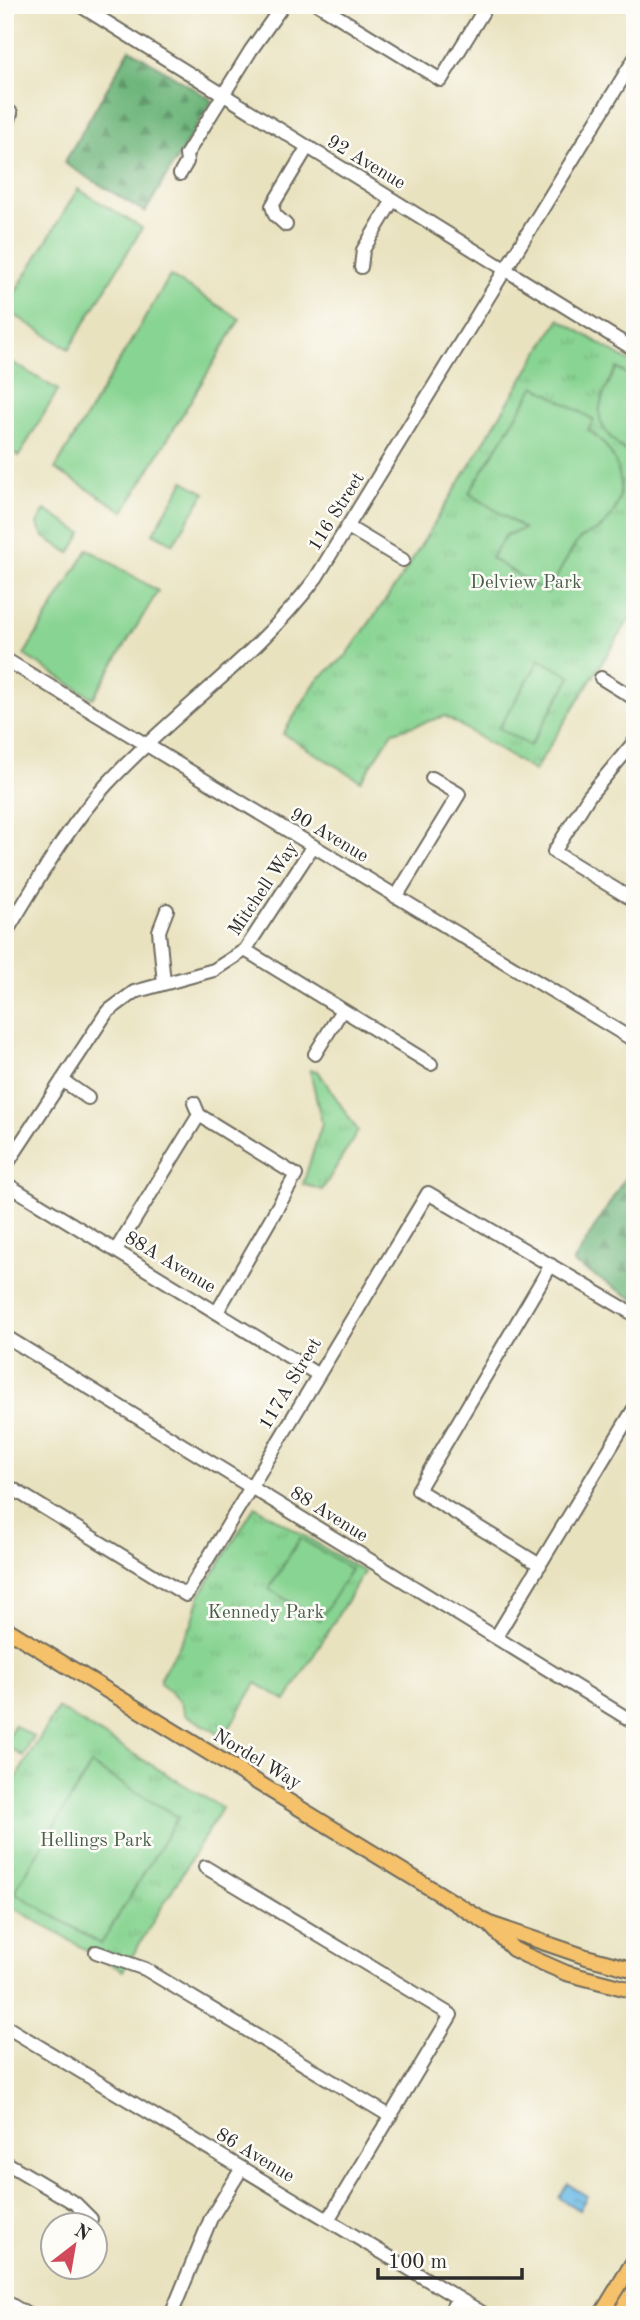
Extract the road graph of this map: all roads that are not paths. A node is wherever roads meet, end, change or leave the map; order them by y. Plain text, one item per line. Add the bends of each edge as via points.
1 (79, 5) edge
2 (283, 5) edge
3 (319, 5) edge
4 (487, 5) edge
5 (635, 58) edge
6 (222, 95) junction
7 (11, 113) dead end
8 (5, 133) edge
9 (307, 148) junction
10 (180, 174) dead end
11 (393, 200) junction
12 (286, 225) dead end
13 (360, 267) dead end
14 (505, 269) junction
15 (635, 350) edge
16 (348, 527) junction
17 (403, 560) dead end
18 (5, 659) edge
19 (601, 678) dead end
20 (635, 699) edge
21 (635, 741) edge
22 (146, 745) junction
23 (432, 778) dead end
24 (313, 846) junction
25 (396, 897) junction
26 (635, 901) edge
27 (167, 910) dead end
28 (5, 934) edge
29 (245, 950) junction
30 (164, 983) junction
31 (342, 1010) junction
32 (635, 1041) edge
33 (315, 1054) dead end
34 (431, 1064) dead end
35 (62, 1080) junction
36 (89, 1098) dead end
37 (5, 1167) edge
38 (5, 1183) edge
39 (116, 1250) junction
40 (551, 1265) junction
41 (217, 1312) junction
42 (635, 1315) edge
43 (5, 1336) edge
44 (317, 1374) junction
45 (635, 1407) edge
46 (5, 1484) edge
47 (249, 1486) junction
48 (540, 1565) junction
49 (5, 1628) edge
50 (496, 1637) junction
51 (635, 1723) edge
52 (205, 1867) dead end
53 (489, 1924) junction
54 (96, 1952) dead end
55 (635, 1970) edge
56 (635, 1991) edge
57 (5, 2026) edge
58 (390, 2116) junction
59 (5, 2162) edge
60 (242, 2168) junction
61 (84, 2212) edge
62 (328, 2220) junction
63 (635, 2259) edge
64 (635, 2290) edge
65 (458, 2298) junction
66 (5, 2301) edge
67 (28, 2315) edge
68 (172, 2315) edge
69 (448, 2315) edge
70 (486, 2315) edge
71 (601, 2315) edge
72 (619, 2315) edge

1 - 6 street, 92 Avenue
2 - 6 street
3 - 4 street via 440,80
5 - 14 street, 116 Street
6 - 9 street, 92 Avenue
6 - 10 street via 186,155
7 - 8 street
9 - 11 street, 92 Avenue
9 - 12 street via 272,206
11 - 13 street via 363,250
11 - 14 street, 92 Avenue
14 - 15 street, 92 Avenue
14 - 16 street, 116 Street
16 - 17 street
16 - 22 street, 116 Street via 316,578 272,632
18 - 22 street, 90 Avenue
19 - 20 street
21 - 26 street via 589,796 554,852
22 - 24 street, 90 Avenue
22 - 28 street, 116 Street via 78,820
23 - 25 street via 459,794
24 - 25 street, 90 Avenue
24 - 29 street, Mitchell Way
25 - 32 street, 90 Avenue
27 - 30 street via 159,932
29 - 30 street, Mitchell Way via 214,970
29 - 31 street
30 - 35 street, Mitchell Way via 134,992 114,1005
31 - 33 street
31 - 34 street
35 - 36 street
35 - 37 street, Mitchell Way
38 - 39 street, 88A Avenue
39 - 41 street, 88A Avenue
39 - 41 street via 196,1109 296,1175
40 - 42 street
40 - 44 street, 117A Street via 428,1193
40 - 48 street via 418,1490
41 - 44 street, 88A Avenue
43 - 47 street, 88 Avenue
44 - 47 street, 117A Street
45 - 48 street
46 - 47 street, 117A Street via 186,1594
47 - 50 street, 88 Avenue
48 - 50 street
49 - 53 main road, Nordel Way
50 - 51 street, 88 Avenue
52 - 58 street via 451,2015
53 - 55 main road, Nordel Way
53 - 56 main road, Nordel Way via 525,1955 566,1973
54 - 58 street via 145,1969
57 - 60 street, 86 Avenue
58 - 62 street
59 - 61 street
60 - 62 street, 86 Avenue
60 - 68 street via 211,2218
62 - 65 street, 86 Avenue
63 - 71 main road
64 - 72 main road
65 - 69 street
65 - 70 street, 86 Avenue
66 - 67 street

